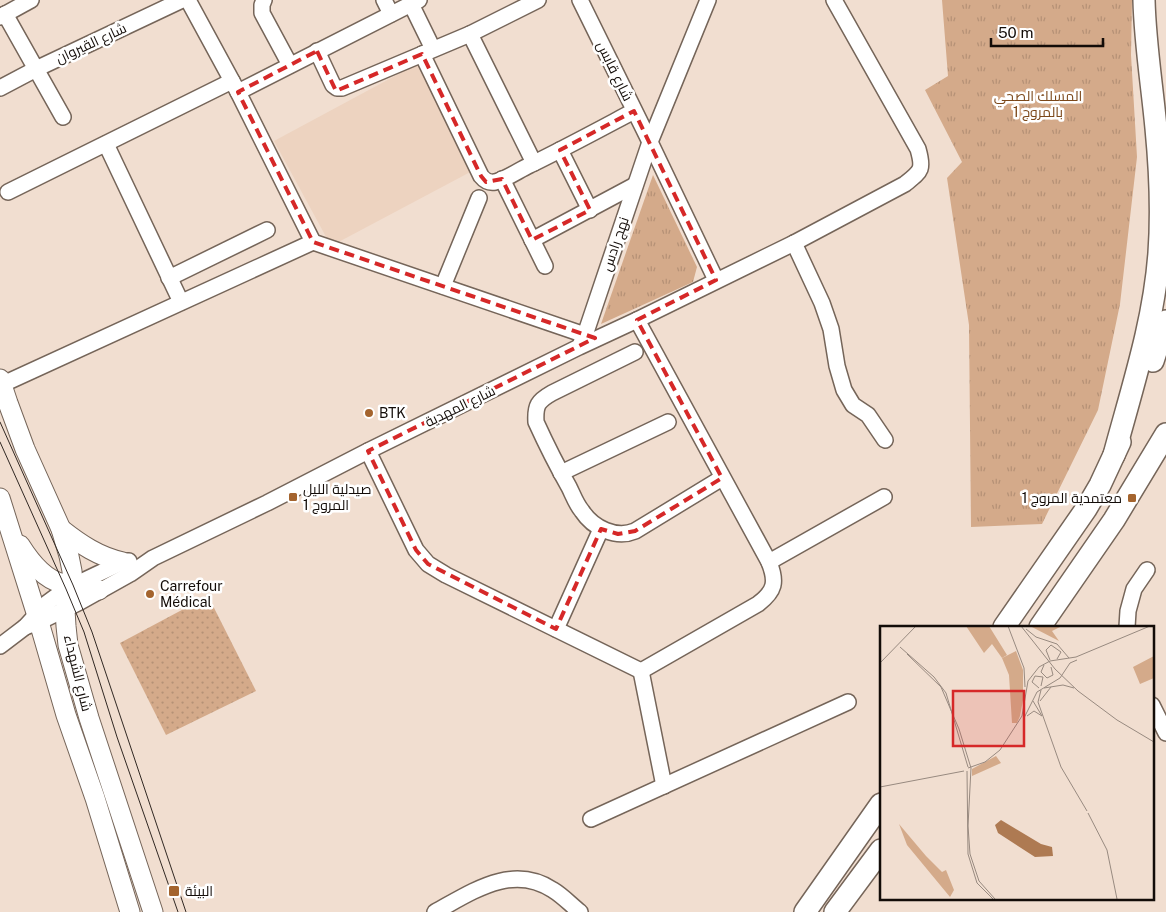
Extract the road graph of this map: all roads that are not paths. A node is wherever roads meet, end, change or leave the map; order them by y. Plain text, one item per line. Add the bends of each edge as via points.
1 (31, 0) edge
2 (182, 0) edge
3 (188, 0) edge
4 (264, 0) edge
5 (384, 0) edge
6 (538, 0) edge
7 (580, 0) edge
8 (708, 0) edge
9 (834, 0) edge
10 (1144, 0) edge
11 (415, 2) edge
12 (391, 14) junction
13 (2, 15) edge
14 (470, 34) junction
15 (317, 51) junction
16 (428, 52) junction
17 (290, 65) junction
18 (36, 69) junction
19 (235, 87) junction
20 (0, 88) edge
21 (634, 111) junction
22 (63, 117) dead end
23 (650, 142) junction
24 (106, 144) junction
25 (560, 150) junction
26 (534, 163) junction
27 (502, 179) junction
28 (635, 185) junction
29 (8, 192) dead end
30 (479, 198) dead end
31 (590, 210) junction
32 (267, 230) dead end
33 (532, 240) junction
34 (313, 242) junction
35 (794, 243) junction
36 (545, 266) dead end
37 (170, 278) junction
38 (716, 280) junction
39 (443, 286) junction
40 (181, 302) junction
41 (637, 320) junction
42 (1166, 321) edge
43 (582, 341) junction
44 (635, 352) dead end
45 (1, 382) edge
46 (668, 422) dead end
47 (1166, 434) edge
48 (885, 440) dead end
49 (368, 451) junction
50 (1114, 455) junction
51 (1166, 460) edge
52 (561, 473) junction
53 (722, 478) junction
54 (1139, 479) junction
55 (884, 497) dead end
56 (0, 498) edge
57 (61, 529) junction
58 (601, 529) junction
59 (12, 534) junction
60 (153, 558) junction
61 (124, 562) junction
62 (769, 562) junction
63 (1147, 570) dead end
64 (73, 585) junction
65 (99, 590) junction
66 (65, 610) junction
67 (33, 621) junction
68 (1005, 626) edge
69 (1041, 626) edge
70 (1126, 626) edge
71 (556, 629) junction
72 (0, 646) edge
73 (641, 671) junction
74 (848, 702) dead end
75 (1154, 709) edge
76 (1166, 733) edge
77 (664, 786) junction
78 (880, 805) edge
79 (590, 819) dead end
80 (880, 851) edge
81 (130, 912) edge
82 (153, 912) edge
83 (435, 912) edge
84 (580, 912) edge
85 (806, 912) edge
86 (835, 912) edge

1 - 13 street
2 - 18 street, شارع القيروان
3 - 19 street
4 - 17 street via 262,13
5 - 12 street
6 - 14 street
7 - 21 street, شارع قابس
8 - 23 street, نهج رادس
9 - 35 street, شارع المهدية via 918,149 922,162 918,174 905,184
10 - 50 highway via 1158,159 1159,252 1149,322
11 - 12 street
11 - 16 street
12 - 15 street
13 - 18 street
14 - 16 street
14 - 26 street
15 - 16 street via 337,88
15 - 17 street
16 - 27 street via 481,176 489,182
17 - 19 street
18 - 20 street, شارع القيروان
18 - 22 street
19 - 24 street
19 - 34 street
21 - 23 street, شارع قابس
21 - 25 street
23 - 28 street, نهج رادس
23 - 38 street, شارع قابس
24 - 29 street
24 - 37 street
25 - 26 street
25 - 31 street
26 - 27 street
27 - 33 street
28 - 31 street
28 - 43 street, نهج رادس
30 - 39 street
31 - 33 street
32 - 37 street
33 - 36 street
34 - 39 street
34 - 40 street
35 - 38 street, شارع المهدية
35 - 48 street via 831,329 836,366 844,390 853,405 868,415
37 - 40 street
38 - 41 street, شارع المهدية
39 - 43 street
40 - 45 street
41 - 43 street, شارع المهدية
41 - 53 street
42 - 50 highway via 1149,374
43 - 49 street, شارع المهدية
44 - 52 street via 552,393 538,404 536,422
45 - 57 main road, شارع الشهداء via 25,448
46 - 52 street
47 - 54 highway
49 - 60 street, شارع المهدية
49 - 71 street via 416,550 428,564
50 - 68 highway via 1086,510
51 - 54 highway
52 - 58 street via 582,512
53 - 58 street via 628,534
53 - 62 street
54 - 69 highway
55 - 62 street
56 - 59 main road, شارع الشهداء
57 - 61 main road via 93,552
57 - 64 main road, شارع الشهداء
58 - 71 street
59 - 64 main road via 40,570 64,585
59 - 67 main road, شارع الشهداء
60 - 61 street
60 - 65 street
61 - 64 street
62 - 73 street via 774,573 768,597
63 - 70 street via 1134,589
64 - 65 main road
64 - 66 main road, شارع الشهداء
64 - 67 street via 47,603
65 - 66 street
66 - 67 street
66 - 82 main road, شارع الشهداء via 68,643 89,718
67 - 72 street
67 - 81 main road, شارع الشهداء via 95,798
71 - 73 street
73 - 77 street
74 - 77 street
75 - 76 street
77 - 79 street
78 - 85 highway
80 - 86 highway
83 - 84 street via 467,894 514,878 533,881 552,890

